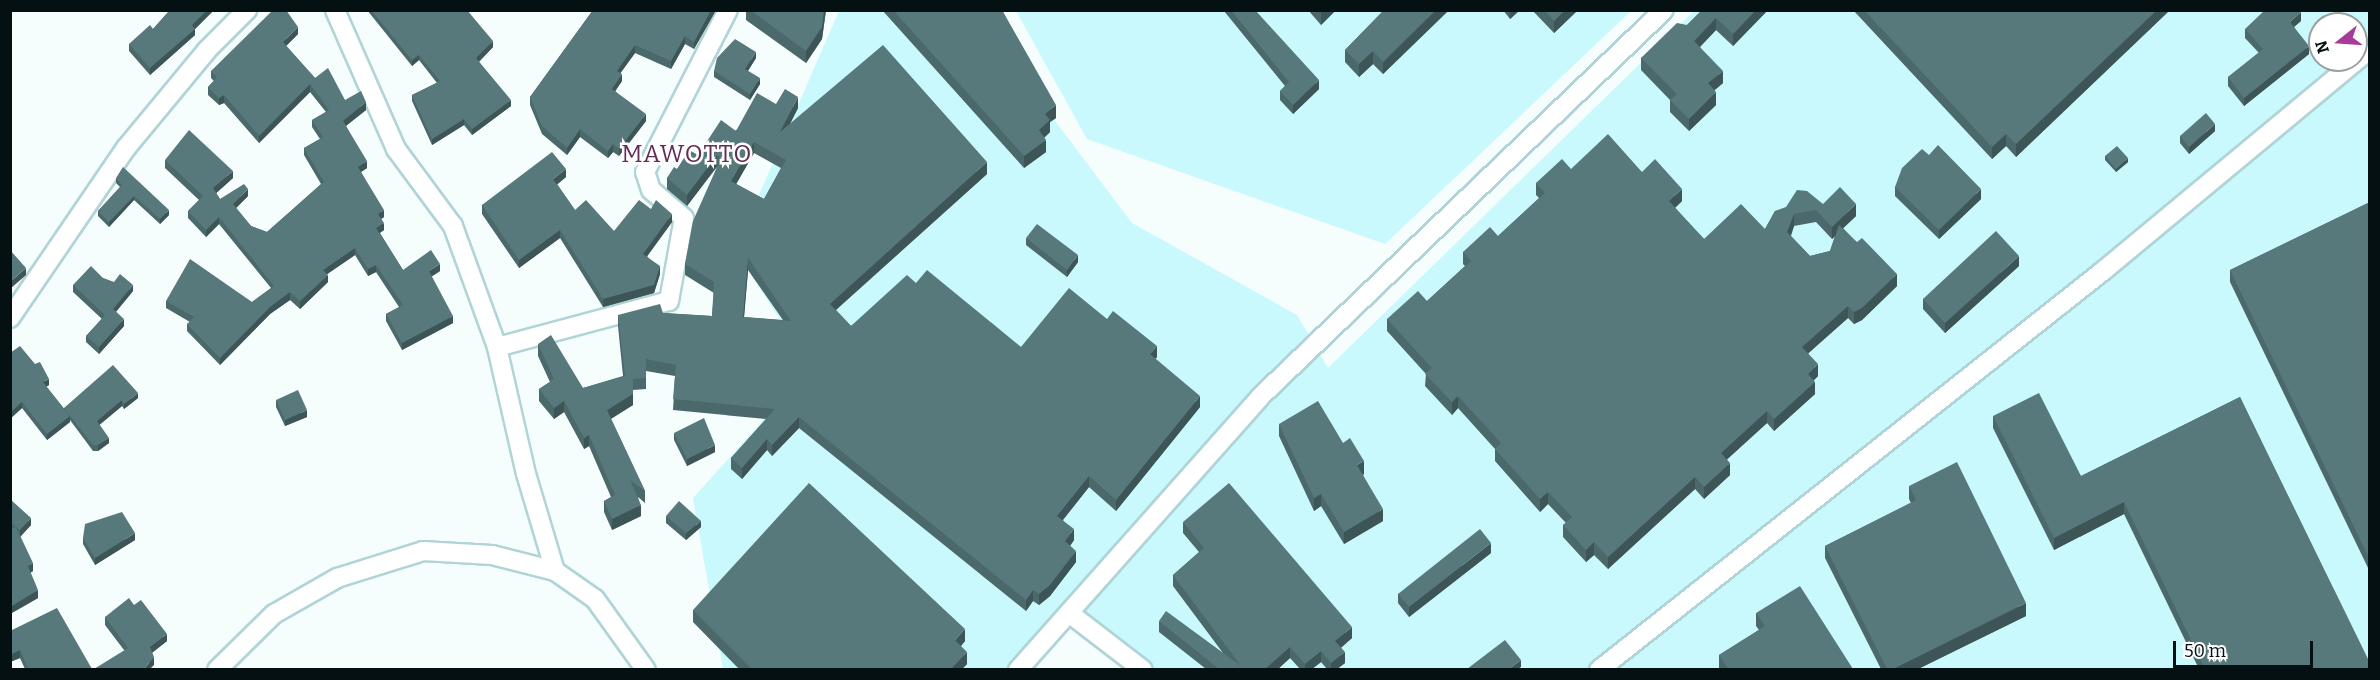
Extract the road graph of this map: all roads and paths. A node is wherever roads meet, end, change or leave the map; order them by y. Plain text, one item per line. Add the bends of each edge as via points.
1 (247, 10) edge
2 (335, 10) edge
3 (728, 10) edge
4 (1664, 10) edge
5 (2370, 49) edge
6 (10, 318) edge
7 (497, 347) junction
8 (555, 571) junction
9 (1069, 613) junction
10 (217, 669) edge
11 (646, 669) edge
12 (1017, 669) edge
13 (1143, 669) edge
14 (1599, 669) edge

1 - 6 street via 207,50 126,148
2 - 7 street via 396,149 453,226
3 - 7 street via 645,172 651,190 684,218 669,301
4 - 9 street via 1260,397
5 - 14 street via 2103,271
7 - 8 street
8 - 10 street via 492,555 423,551 337,578 274,614
8 - 11 street via 595,599
9 - 12 street
9 - 13 street

